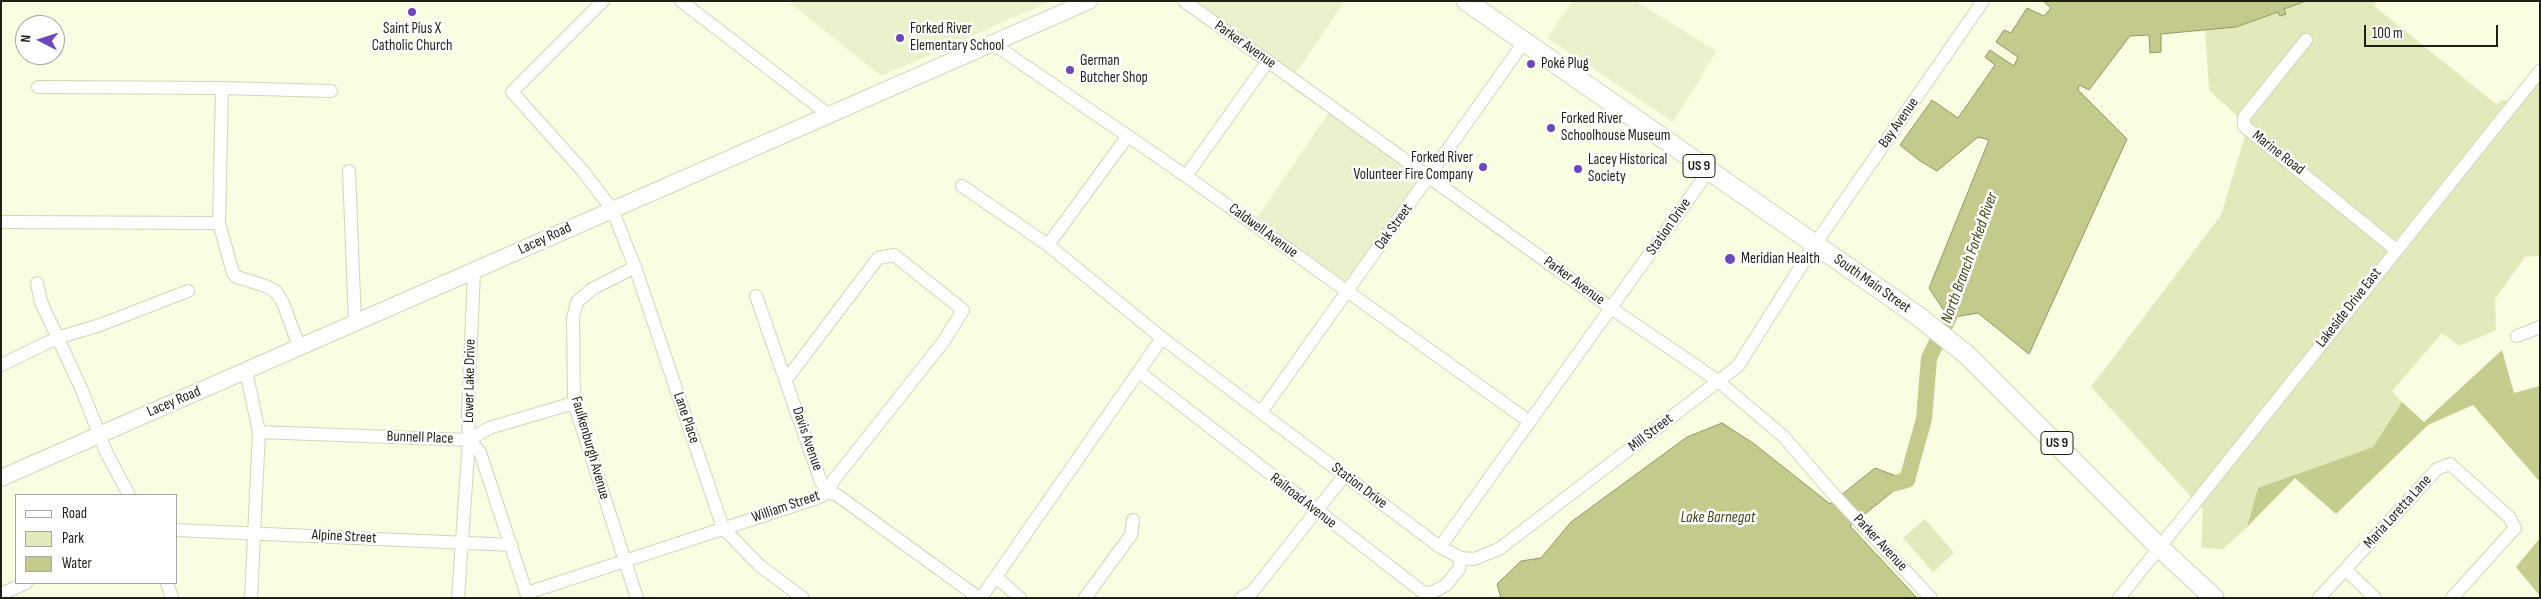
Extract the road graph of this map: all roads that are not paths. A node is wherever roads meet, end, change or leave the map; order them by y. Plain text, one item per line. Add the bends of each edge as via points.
1 (603, 1) edge
2 (681, 1) edge
3 (1089, 1) edge
4 (1184, 1) edge
5 (1466, 1) edge
6 (1983, 1) edge
7 (2306, 40) dead end
8 (1524, 42) junction
9 (992, 43) junction
10 (1268, 61) junction
11 (2540, 71) edge
12 (38, 87) dead end
13 (222, 88) junction
14 (331, 91) dead end
15 (829, 114) junction
16 (1127, 137) junction
17 (349, 171) dead end
18 (1708, 172) junction
19 (1186, 176) junction
20 (1431, 177) junction
21 (962, 186) dead end
22 (612, 209) junction
23 (1, 222) edge
24 (219, 223) junction
25 (1815, 244) junction
26 (1048, 245) junction
27 (2395, 249) junction
28 (635, 267) junction
29 (474, 272) junction
30 (37, 283) dead end
31 (188, 290) dead end
32 (1347, 292) junction
33 (756, 296) dead end
34 (1611, 308) junction
35 (355, 323) junction
36 (2540, 327) edge
37 (2517, 336) dead end
38 (57, 338) junction
39 (1162, 338) junction
40 (300, 349) junction
41 (1, 365) edge
42 (246, 371) junction
43 (1139, 372) junction
44 (786, 380) junction
45 (1718, 381) junction
46 (574, 403) junction
47 (1262, 411) junction
48 (1530, 422) junction
49 (259, 432) junction
50 (100, 435) junction
51 (469, 440) junction
52 (1344, 476) junction
53 (1, 478) edge
54 (828, 492) junction
55 (129, 494) edge
56 (1316, 510) junction
57 (1133, 520) dead end
58 (723, 528) junction
59 (178, 530) edge
60 (254, 533) junction
61 (461, 542) junction
62 (512, 545) junction
63 (1440, 547) junction
64 (2159, 547) junction
65 (1461, 558) junction
66 (624, 560) junction
67 (2346, 570) junction
68 (996, 577) junction
69 (24, 584) edge
70 (166, 584) edge
71 (1, 594) edge
72 (527, 595) edge
73 (172, 598) edge
74 (251, 598) edge
75 (458, 598) edge
76 (637, 598) edge
77 (803, 598) edge
78 (980, 598) edge
79 (1020, 598) edge
80 (1085, 598) edge
81 (1241, 598) edge
82 (1931, 598) edge
83 (2119, 598) edge
84 (2214, 598) edge
85 (2319, 598) edge
86 (2375, 598) edge
87 (2452, 598) edge

1 - 22 street, Lane Place via 512,92 582,170
2 - 15 street
3 - 9 main road, Lacey Road
4 - 10 street, Parker Avenue
5 - 8 highway, South Main Street / US 9
6 - 25 street, Bay Avenue
7 - 27 street, Marine Road via 2244,117 2244,126
8 - 18 highway, South Main Street / US 9
8 - 20 street, Oak Street
9 - 15 main road, Lacey Road
9 - 16 street, Caldwell Avenue
10 - 19 street
10 - 20 street, Parker Avenue
11 - 27 street, Lakeside Drive East
12 - 13 street
13 - 14 street
13 - 24 street
15 - 22 main road, Lacey Road
16 - 19 street, Caldwell Avenue
16 - 26 street
17 - 35 street
18 - 25 highway, South Main Street / US 9
18 - 34 street, Station Drive
19 - 32 street, Caldwell Avenue
20 - 32 street, Oak Street
20 - 34 street, Parker Avenue
21 - 26 street, Station Drive
22 - 28 street, Lane Place
22 - 29 main road, Lacey Road
23 - 24 street
24 - 40 street via 233,273 276,292 284,303
25 - 45 street, Mill Street via 1738,366
25 - 64 highway, South Main Street / US 9 via 1951,343 2022,408
26 - 39 street, Station Drive
27 - 64 street, Lakeside Drive East
28 - 46 street, Faulkenburgh Avenue via 592,290 577,302 573,318
28 - 58 street, Lane Place
29 - 35 main road, Lacey Road
29 - 51 street, Lower Lake Drive
30 - 38 street via 41,302
31 - 38 street via 100,326
32 - 47 street, Oak Street
32 - 48 street, Caldwell Avenue
33 - 44 street, Davis Avenue
34 - 45 street, Parker Avenue
34 - 48 street, Station Drive
35 - 40 main road, Lacey Road
36 - 37 street
38 - 41 street
38 - 50 street
39 - 43 street
39 - 47 street, Station Drive
40 - 42 main road, Lacey Road
42 - 49 street
42 - 50 main road, Lacey Road
43 - 56 street, Railroad Avenue
43 - 68 street
44 - 54 street, Davis Avenue via 821,482
44 - 54 street, William Street via 878,258 894,255 963,310 944,341 833,481
45 - 65 street, Mill Street via 1499,549 1474,558
45 - 82 street, Parker Avenue via 1783,436
46 - 51 street, Bunnell Place via 489,428
46 - 66 street, Faulkenburgh Avenue
47 - 52 street, Station Drive
48 - 63 street, Station Drive
49 - 51 street, Bunnell Place
49 - 60 street
50 - 53 main road, Lacey Road
50 - 55 street
51 - 61 street
51 - 62 street, Lower Lake Drive via 480,452
52 - 56 street
52 - 63 street, Station Drive
54 - 58 street, William Street
54 - 78 street via 837,495
56 - 65 street, Railroad Avenue via 1424,593 1446,585 1459,569
56 - 81 street via 1253,591
57 - 80 street via 1131,536
58 - 66 street, William Street
58 - 77 street, Lane Place via 760,566
59 - 60 street, Alpine Street
60 - 61 street, Alpine Street
60 - 74 street
61 - 62 street, Alpine Street
61 - 75 street
62 - 72 street, Lower Lake Drive
63 - 65 street
64 - 83 street, Lakeside Drive East
64 - 84 highway, South Main Street / US 9
66 - 72 street, William Street
66 - 76 street, Faulkenburgh Avenue
67 - 85 street, Maria Loretta Lane
67 - 86 street
67 - 87 street, Maria Loretta Lane via 2437,469 2450,464 2509,517 2515,528
68 - 78 street
68 - 79 street
69 - 71 street
70 - 73 street

